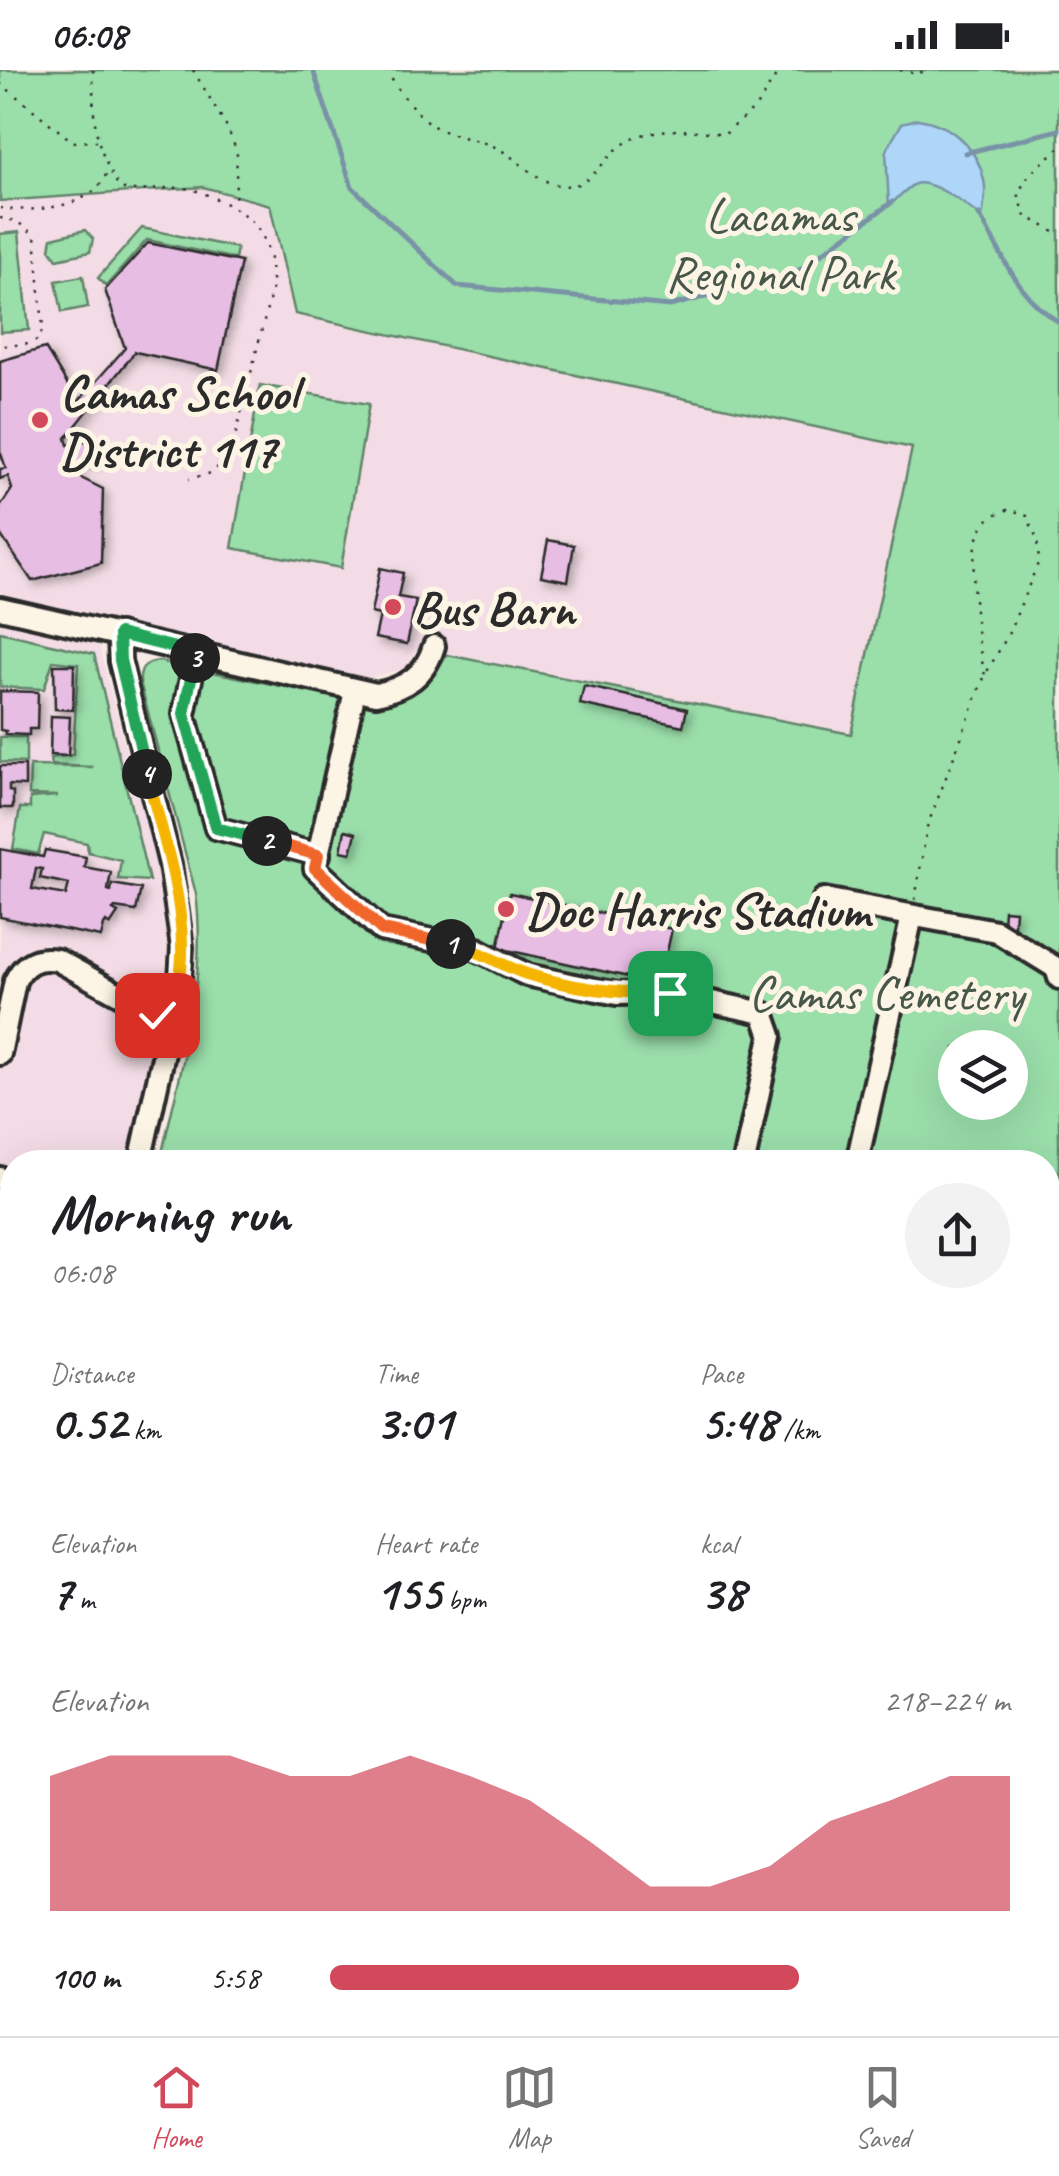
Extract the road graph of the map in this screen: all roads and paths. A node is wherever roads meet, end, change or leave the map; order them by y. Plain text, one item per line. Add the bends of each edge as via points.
1 (93, 70) edge
2 (193, 70) edge
3 (387, 70) edge
4 (780, 70) edge
5 (900, 70) edge
6 (927, 70) edge
7 (0, 83) edge
8 (97, 141) junction
9 (1059, 148) edge
10 (108, 170) junction
11 (0, 208) edge
12 (235, 208) junction
13 (0, 218) edge
14 (1059, 236) edge
15 (0, 346) edge
16 (189, 479) dead end
17 (0, 608) edge
18 (119, 634) junction
19 (434, 646) dead end
20 (196, 653) junction
21 (985, 675) junction
22 (355, 691) junction
23 (317, 861) junction
24 (824, 898) dead end
25 (912, 916) junction
26 (1058, 971) edge
27 (171, 1022) junction
28 (0, 1054) edge
29 (143, 1150) edge
30 (747, 1150) edge
31 (860, 1150) edge

1 - 8 path
2 - 12 path via 237,152
3 - 4 path via 430,125 500,150 560,186 579,185 623,144 653,132 724,134 755,108
5 - 6 path
7 - 8 path via 73,142
8 - 10 path
9 - 14 path via 1018,193 1025,215
10 - 11 path via 99,189 86,196 47,209
10 - 12 path via 120,188 194,189
12 - 16 path via 252,219 267,244 272,289 230,456 212,473
13 - 15 path via 35,234 43,327 30,344
17 - 18 street
18 - 20 street
18 - 27 street via 180,914 180,980
19 - 22 street via 414,680 376,694
20 - 22 street
20 - 23 street via 184,714 216,828
21 - 21 path via 1039,561 1026,516 1010,510 980,529 976,552 973,586
21 - 25 path via 927,827
22 - 23 street
23 - 30 street via 382,930 477,949 527,975 763,1013 771,1036
24 - 25 street
25 - 26 street via 996,931
25 - 31 street
27 - 28 street via 56,960 36,960 15,981
27 - 29 street

